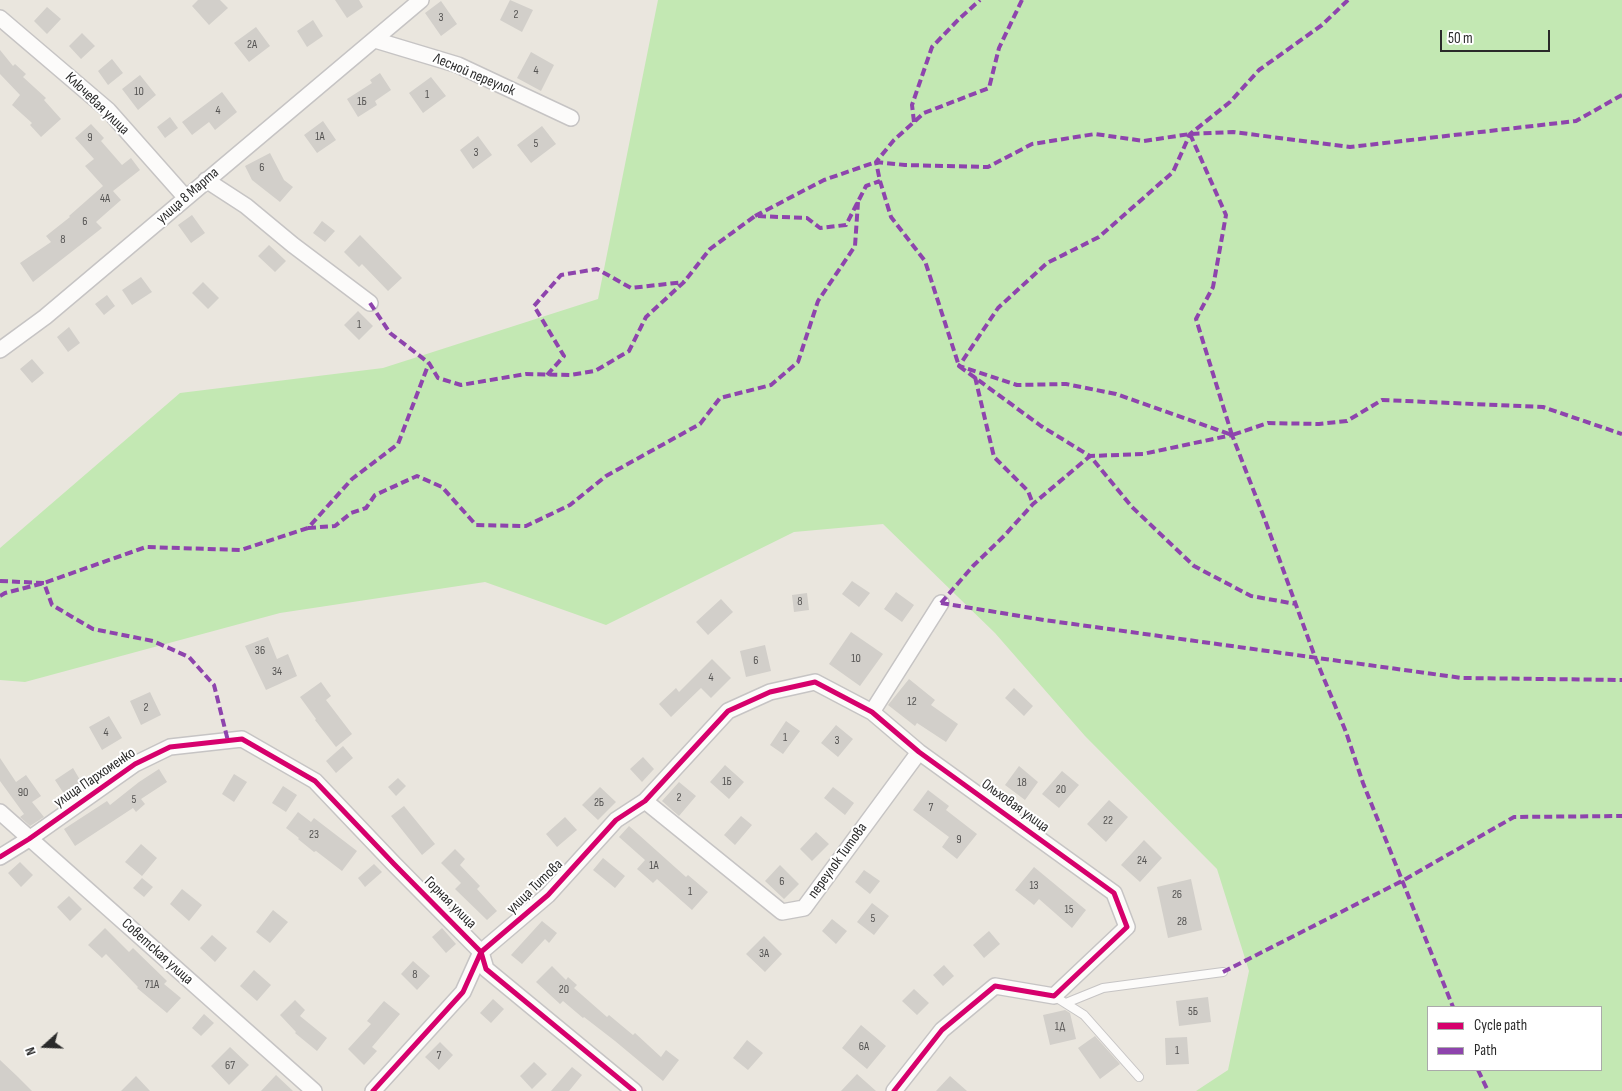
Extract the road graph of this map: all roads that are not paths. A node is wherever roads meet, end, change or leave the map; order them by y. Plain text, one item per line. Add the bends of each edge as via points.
1 (421, 0) edge
2 (0, 18) edge
3 (375, 40) junction
4 (571, 118) dead end
5 (206, 180) junction
6 (186, 198) junction
7 (370, 303) dead end
8 (0, 350) edge
9 (941, 603) dead end
10 (728, 711) joint
11 (872, 712) junction
12 (242, 739) joint
13 (918, 752) junction
14 (645, 801) junction
15 (0, 812) edge
16 (29, 839) junction
17 (0, 857) edge
18 (481, 952) junction
19 (1223, 972) dead end
20 (1060, 1000) junction
21 (1139, 1077) dead end
22 (899, 1090) edge
23 (314, 1091) edge
24 (373, 1091) edge
25 (634, 1091) edge

1 - 3 street, улица 8 Марта
2 - 6 street, Ключевая улица via 108,110
3 - 4 street, Лесной переулок via 458,65
3 - 5 street, улица 8 Марта
5 - 6 street, улица 8 Марта
5 - 7 street via 246,206
6 - 8 street, улица 8 Марта via 45,317
9 - 11 street
10 - 11 street, Ольховая улица via 770,692 814,682
10 - 14 street, улица Титова
11 - 13 street, Ольховая улица
12 - 16 street, улица Пархоменко via 170,748 135,764
12 - 18 street, Горная улица via 315,781
13 - 14 street, переулок Титова via 804,908 782,912
13 - 20 street, Ольховая улица via 1114,893 1127,927
14 - 18 street, улица Титова via 616,820 548,895
15 - 16 street, Советская улица
16 - 17 street, улица Пархоменко
16 - 23 street, Советская улица
18 - 24 street, улица Титова via 463,992
18 - 25 street, Горная улица via 486,969
19 - 20 lane via 1103,988
20 - 21 lane via 1084,1015
20 - 22 street via 995,986 942,1030

